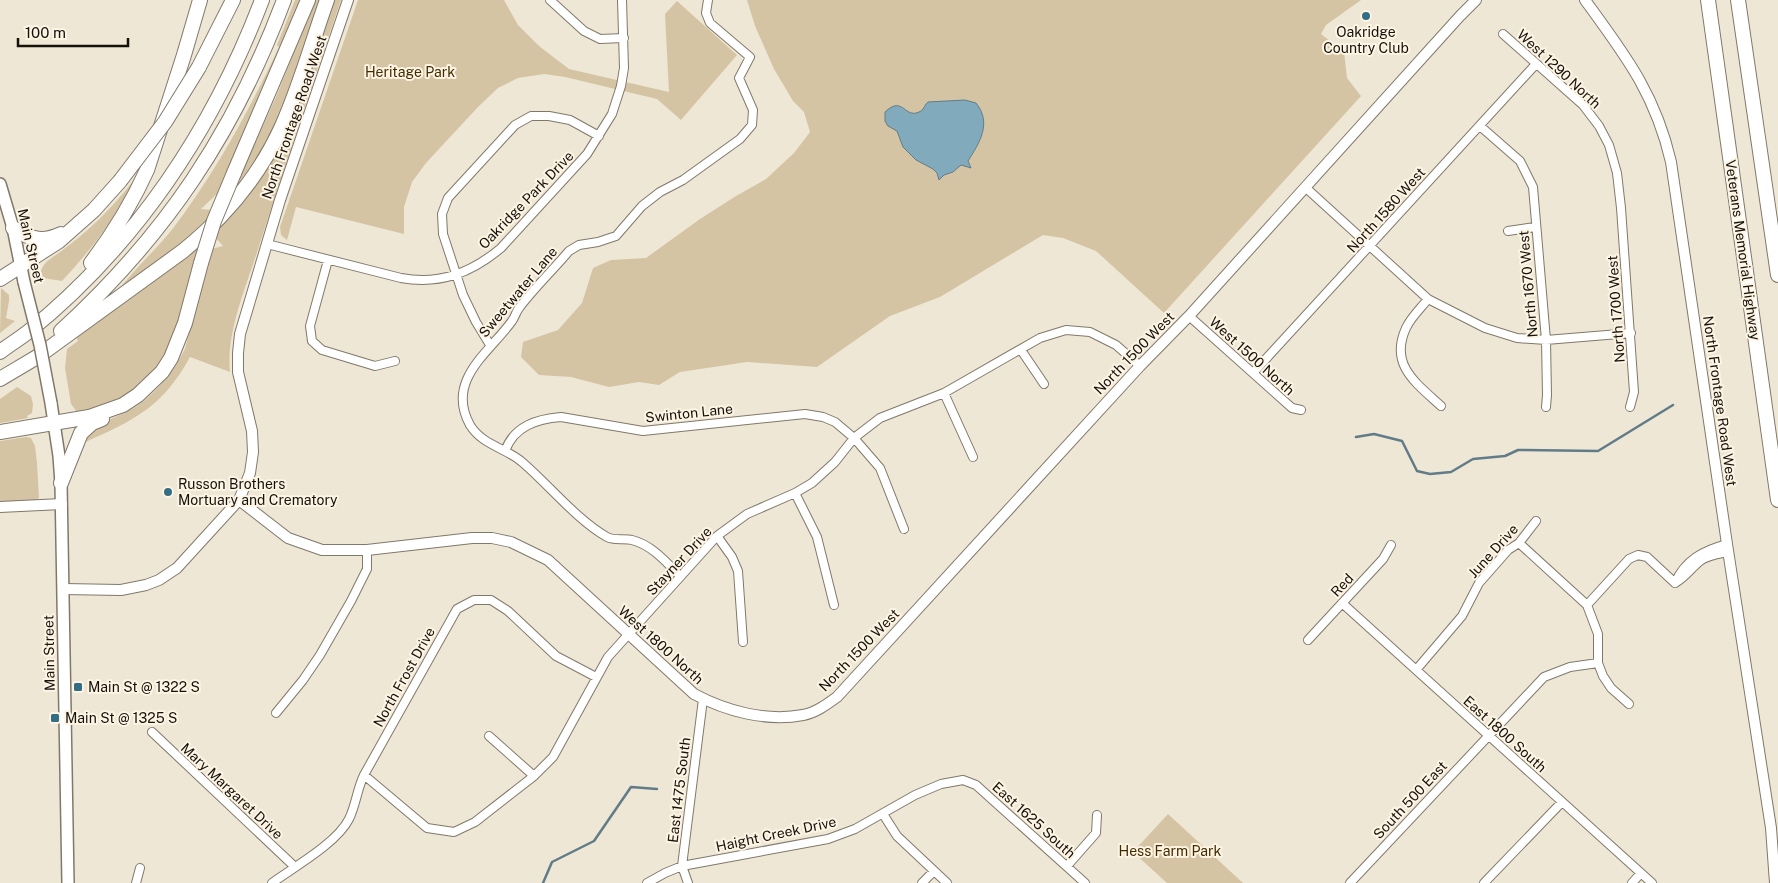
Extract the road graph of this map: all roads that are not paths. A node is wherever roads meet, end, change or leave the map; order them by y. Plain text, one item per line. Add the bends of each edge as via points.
1 (200, 0) edge
2 (262, 0) edge
3 (284, 0) edge
4 (308, 0) edge
5 (327, 0) edge
6 (348, 0) edge
7 (550, 0) edge
8 (622, 0) edge
9 (708, 0) edge
10 (1476, 0) edge
11 (1585, 0) edge
12 (1708, 0) edge
13 (1738, 0) edge
14 (232, 1) edge
15 (1503, 34) dead end
16 (624, 38) junction
17 (1536, 64) junction
18 (1480, 126) junction
19 (599, 136) junction
20 (0, 184) edge
21 (1305, 187) junction
22 (1621, 208) joint
23 (75, 227) junction
24 (1535, 227) junction
25 (13, 228) junction
26 (1508, 231) dead end
27 (267, 244) junction
28 (1370, 246) junction
29 (328, 260) junction
30 (20, 265) junction
31 (457, 274) junction
32 (1778, 275) edge
33 (0, 279) edge
34 (1428, 299) junction
35 (1189, 316) junction
36 (1631, 333) junction
37 (1546, 340) junction
38 (490, 345) junction
39 (1021, 350) junction
40 (1, 352) edge
41 (395, 361) dead end
42 (1140, 366) junction
43 (1253, 373) junction
44 (1, 379) edge
45 (1044, 384) dead end
46 (944, 393) junction
47 (1441, 406) dead end
48 (118, 407) junction
49 (1546, 407) dead end
50 (1630, 407) dead end
51 (1301, 410) dead end
52 (54, 422) junction
53 (0, 432) edge
54 (854, 438) junction
55 (505, 451) junction
56 (973, 457) dead end
57 (61, 483) junction
58 (795, 493) junction
59 (239, 500) junction
60 (1778, 500) edge
61 (62, 504) junction
62 (0, 507) edge
63 (1536, 521) dead end
64 (904, 530) dead end
65 (717, 536) junction
66 (1520, 543) junction
67 (1391, 545) dead end
68 (1728, 548) junction
69 (367, 550) junction
70 (680, 576) junction
71 (63, 589) junction
72 (1342, 603) junction
73 (834, 605) dead end
74 (1587, 605) junction
75 (628, 635) junction
76 (1308, 640) dead end
77 (743, 642) dead end
78 (1598, 663) junction
79 (1416, 670) junction
80 (596, 678) junction
81 (703, 699) junction
82 (1629, 704) dead end
83 (276, 713) dead end
84 (804, 715) joint
85 (152, 732) dead end
86 (1488, 735) junction
87 (489, 736) dead end
88 (364, 774) junction
89 (534, 776) junction
90 (963, 780) joint
91 (1562, 802) junction
92 (883, 814) junction
93 (1097, 815) dead end
94 (682, 866) junction
95 (1066, 866) junction
96 (295, 867) junction
97 (140, 868) dead end
98 (934, 871) junction
99 (1641, 874) junction
100 (68, 883) edge
101 (136, 883) edge
102 (272, 883) edge
103 (647, 883) edge
104 (688, 883) edge
105 (922, 883) edge
106 (947, 883) edge
107 (1085, 883) edge
108 (1350, 883) edge
109 (1484, 883) edge
110 (1632, 883) edge
111 (1652, 883) edge
112 (1775, 883) edge

1 - 40 highway via 155,146 135,195 90,264
2 - 40 highway via 211,113 179,167 122,242 28,333
3 - 44 highway via 247,87 182,197 146,243 90,304
4 - 48 highway, bridge via 214,222 185,323 170,358 151,383
5 - 44 highway via 282,126 261,166 232,205 183,251 37,357
6 - 27 street, North Frontage Road West
7 - 16 street via 584,31 600,39
8 - 16 street, Oakridge Park Drive
9 - 38 street, Sweetwater Lane via 707,19 712,26 750,57 739,78 753,110 752,126 740,139 684,180 642,206 616,236 579,245 569,251
10 - 21 street, North 1500 West
11 - 68 street, North Frontage Road West via 1636,72 1663,130 1674,177
12 - 60 highway, Veterans Memorial Highway
13 - 32 highway
14 - 23 highway, bridge via 199,66 164,122 120,181
15 - 17 street, West 1290 North
16 - 19 street, Oakridge Park Drive via 620,86 612,114
17 - 18 street, North 1580 West
17 - 22 street, West 1290 North via 1583,105 1599,126 1617,173
18 - 24 street, North 1670 West via 1520,161 1533,187
18 - 28 street, North 1580 West
19 - 31 street, Oakridge Park Drive via 587,154 501,248 486,260
19 - 31 street via 570,120 550,116 531,116 515,125 448,198 442,214 443,234
20 - 25 main road, Main Street
21 - 28 street
21 - 35 street, North 1500 West
22 - 36 street, North 1700 West
23 - 25 highway via 50,239 37,239
23 - 30 highway
24 - 26 street
24 - 37 street, North 1670 West
25 - 30 main road, Main Street
27 - 29 street, Oakridge Park Drive
27 - 59 street, North Frontage Road West via 240,334 238,372 252,431 253,452 250,472
28 - 34 street
28 - 43 street, North 1580 West
29 - 31 street, Oakridge Park Drive via 419,281
29 - 41 street via 310,326 312,341 322,350 375,366
30 - 33 highway
30 - 52 main road, Main Street, bridge via 40,345
31 - 38 street via 471,312
34 - 37 street via 1485,328 1516,338
34 - 47 street via 1407,326 1400,346 1403,366
35 - 42 street, North 1500 West
35 - 43 street, West 1500 North
36 - 37 street
36 - 50 street, North 1700 West via 1634,392
37 - 49 street, North 1670 West
38 - 55 street, Sweetwater Lane via 468,378 463,402 471,426 489,444
39 - 42 street, Stayner Drive via 1040,338 1066,330 1090,332 1116,345
39 - 45 street
39 - 46 street, Stayner Drive
42 - 84 street, North 1500 West via 837,697
43 - 51 street, West 1500 North via 1292,408
46 - 54 street, Stayner Drive via 880,418
46 - 56 street
48 - 52 highway via 89,417
48 - 57 highway via 81,433
52 - 53 highway
52 - 57 main road, Main Street
54 - 55 street, Swinton Lane via 835,422 805,414 643,431 561,417 523,427 513,435
54 - 58 street, Stayner Drive via 826,471
54 - 64 street, Swinton Lane via 880,468
55 - 70 street, Sweetwater Lane via 520,460 593,528 609,539 629,539 646,545
57 - 61 main road, Main Street
58 - 65 street, Stayner Drive via 747,514
58 - 73 street via 817,537
59 - 69 street, West 1800 North via 288,538 322,550
59 - 71 street via 181,563 159,580 121,590
61 - 62 street
61 - 71 main road, Main Street
63 - 66 street, June Drive
65 - 70 street, Stayner Drive
65 - 77 street via 738,571
66 - 74 street
66 - 79 street, June Drive via 1508,550 1479,583 1462,616
67 - 72 street, Red via 1383,559
68 - 74 street via 1701,560 1675,583 1647,557 1638,555 1629,559
68 - 112 street, North Frontage Road West via 1771,828
69 - 75 street, West 1800 North via 472,538 511,542 548,560
69 - 83 street via 367,569 352,601 320,655
70 - 75 street, Stayner Drive
71 - 100 main road, Main Street
72 - 76 street, Red
72 - 79 street, East 1800 South
74 - 78 street via 1598,634
75 - 80 street, Stayner Drive via 608,656
75 - 81 street, West 1800 North
78 - 82 street via 1611,688
78 - 86 street, South 500 East via 1570,666 1544,677
79 - 86 street, East 1800 South
80 - 88 street, North Frost Drive via 556,656 492,600 474,600 457,610
80 - 89 street, Stayner Drive via 553,757
81 - 84 street, West 1800 North via 750,715
81 - 94 street, East 1475 South
85 - 96 street, Mary Margaret Drive
86 - 91 street, East 1800 South
86 - 108 street, South 500 East
87 - 89 street
88 - 89 street, Stayner Drive via 427,828 454,832 476,822
88 - 96 street, North Frost Drive via 350,818 343,829
90 - 92 street, Haight Creek Drive via 941,784 915,795
90 - 95 street, East 1625 South via 976,785
91 - 99 street, East 1800 South
91 - 109 street
92 - 94 street, Haight Creek Drive via 855,830 828,838
92 - 98 street via 897,836
93 - 95 street via 1096,833
94 - 103 street, Haight Creek Drive
94 - 104 street, East 1475 South
95 - 107 street, East 1625 South
96 - 102 street, North Frost Drive
97 - 101 street
98 - 105 street
98 - 106 street
99 - 110 street
99 - 111 street, East 1800 South

